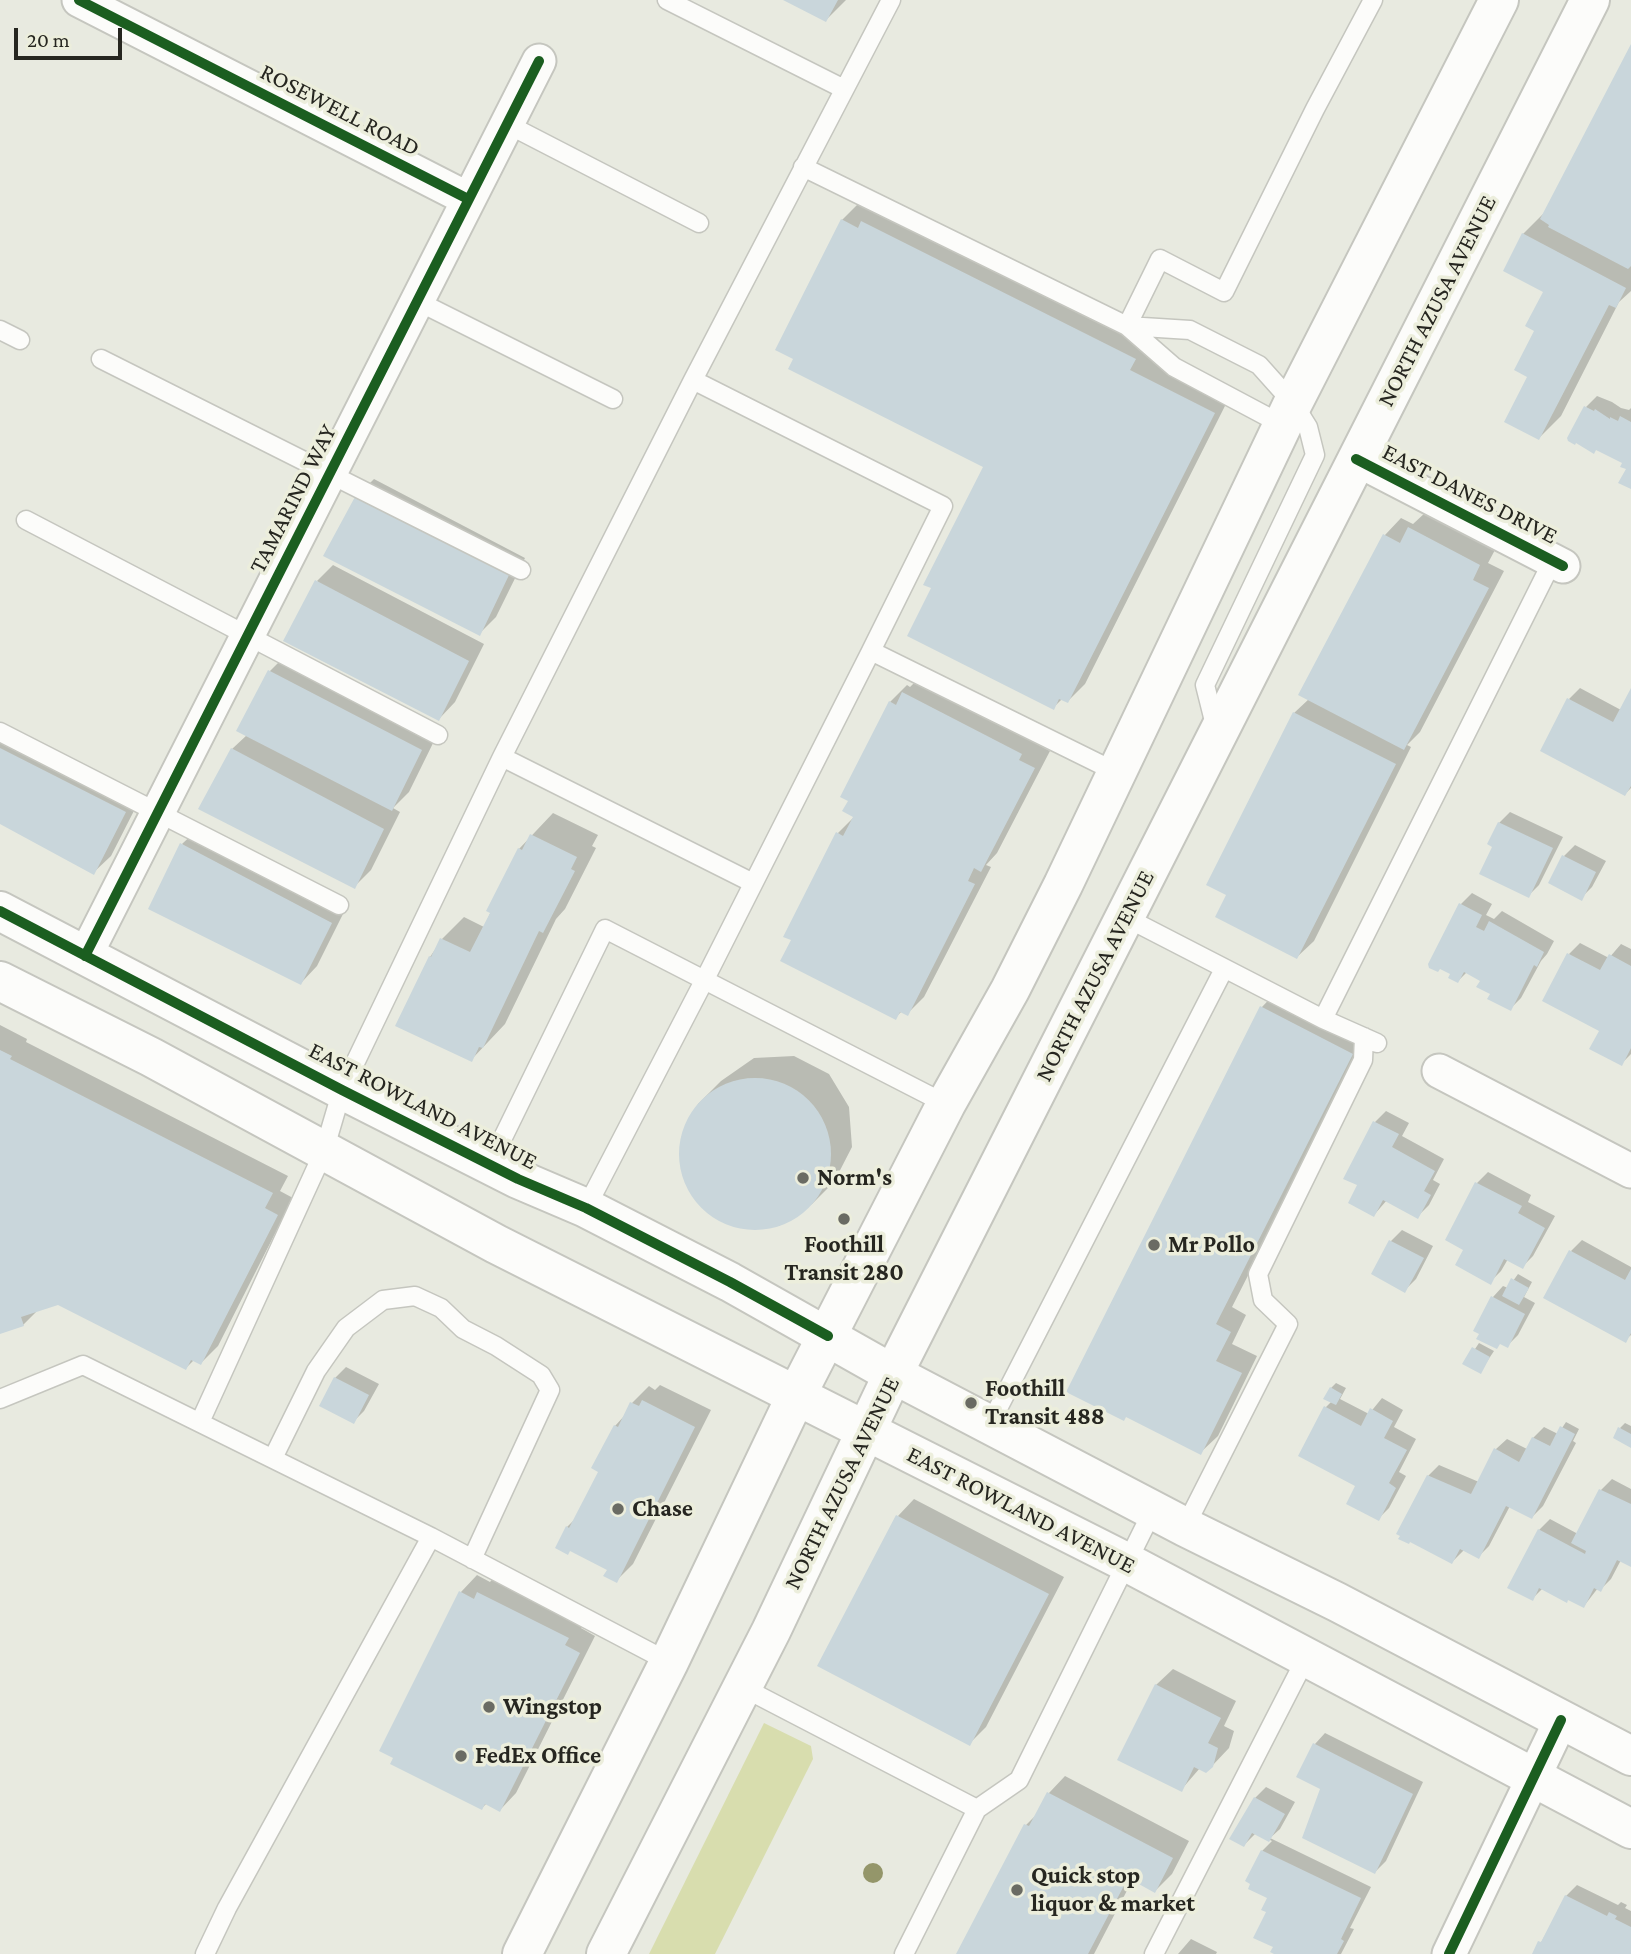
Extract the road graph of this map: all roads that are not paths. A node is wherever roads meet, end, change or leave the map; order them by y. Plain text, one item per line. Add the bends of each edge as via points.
1 (79, 0) edge
2 (667, 0) edge
3 (891, 0) edge
4 (1373, 0) edge
5 (1499, 0) edge
6 (1590, 0) edge
7 (538, 61) dead end
8 (844, 89) junction
9 (507, 124) junction
10 (803, 167) junction
11 (468, 199) junction
12 (699, 223) dead end
13 (417, 301) junction
14 (1127, 326) junction
15 (0, 330) edge
16 (20, 340) dead end
17 (101, 359) dead end
18 (693, 380) junction
19 (614, 398) dead end
20 (1288, 414) junction
21 (1356, 459) junction
22 (329, 474) junction
23 (26, 520) dead end
24 (1558, 563) joint
25 (521, 570) dead end
26 (247, 637) junction
27 (871, 651) junction
28 (0, 732) edge
29 (438, 734) dead end
30 (1217, 735) junction
31 (502, 757) junction
32 (1116, 772) junction
33 (158, 812) junction
34 (753, 883) junction
35 (339, 905) dead end
36 (0, 911) edge
37 (1125, 917) junction
38 (85, 956) junction
39 (1224, 969) junction
40 (705, 979) junction
41 (0, 981) edge
42 (1323, 1019) junction
43 (1439, 1071) dead end
44 (342, 1090) junction
45 (946, 1104) junction
46 (324, 1151) junction
47 (490, 1164) junction
48 (1631, 1171) edge
49 (586, 1208) junction
50 (828, 1336) junction
51 (893, 1374) junction
52 (796, 1396) junction
53 (0, 1399) edge
54 (200, 1422) junction
55 (990, 1424) junction
56 (866, 1432) junction
57 (273, 1458) junction
58 (1169, 1518) junction
59 (431, 1537) junction
60 (472, 1559) junction
61 (1128, 1563) junction
62 (1307, 1658) junction
63 (669, 1662) junction
64 (742, 1687) junction
65 (1561, 1720) junction
66 (1631, 1756) edge
67 (1532, 1778) junction
68 (977, 1809) junction
69 (1631, 1829) edge
70 (205, 1954) edge
71 (522, 1954) edge
72 (606, 1954) edge
73 (904, 1954) edge
74 (1154, 1954) edge
75 (1449, 1954) edge

1 - 11 street, ROSEWELL ROAD
2 - 8 lane
3 - 8 lane
4 - 14 lane via 1224,292 1160,259
5 - 20 main road
6 - 21 main road, NORTH AZUSA AVENUE
7 - 9 street, TAMARIND WAY
8 - 10 lane
9 - 11 street, TAMARIND WAY
9 - 12 lane
10 - 14 lane
10 - 18 lane
11 - 13 street, TAMARIND WAY
13 - 19 lane
13 - 22 street, TAMARIND WAY
14 - 20 lane via 1174,367
14 - 20 lane via 1190,330 1259,365
15 - 16 lane
17 - 22 lane
18 - 27 lane via 943,506
18 - 31 lane
20 - 30 lane via 1308,427 1315,455 1205,685
20 - 32 main road
21 - 24 street, EAST DANES DRIVE
21 - 30 main road, NORTH AZUSA AVENUE
22 - 25 lane
22 - 26 street, TAMARIND WAY
23 - 26 lane
24 - 42 lane
26 - 29 lane
26 - 33 street, TAMARIND WAY
27 - 32 lane
27 - 34 lane
28 - 33 lane
30 - 37 main road, NORTH AZUSA AVENUE
31 - 34 lane
31 - 44 lane
32 - 45 main road via 1010,990
33 - 35 lane
33 - 38 street, TAMARIND WAY
34 - 40 lane
36 - 38 main road, EAST ROWLAND AVENUE
37 - 39 lane
37 - 51 main road, NORTH AZUSA AVENUE
38 - 44 main road, EAST ROWLAND AVENUE
39 - 42 lane
39 - 55 lane
40 - 45 lane
40 - 47 lane via 606,929
40 - 49 lane
41 - 46 main road, EAST ROWLAND AVENUE
42 - 58 lane via 1370,1040 1258,1274 1263,1300 1288,1324
43 - 48 street
44 - 46 lane
44 - 47 main road, EAST ROWLAND AVENUE
45 - 50 main road
46 - 52 main road, EAST ROWLAND AVENUE
46 - 54 lane
47 - 49 main road, EAST ROWLAND AVENUE
49 - 50 main road, EAST ROWLAND AVENUE
50 - 51 main road, EAST ROWLAND AVENUE
50 - 52 main road
51 - 55 main road, EAST ROWLAND AVENUE
51 - 56 main road, NORTH AZUSA AVENUE
52 - 56 main road, EAST ROWLAND AVENUE
52 - 63 main road
53 - 54 lane via 83,1365
54 - 57 lane
55 - 58 main road, EAST ROWLAND AVENUE
56 - 61 main road, EAST ROWLAND AVENUE
56 - 64 main road, NORTH AZUSA AVENUE
57 - 59 lane
57 - 60 lane via 316,1371 346,1328 383,1300 415,1296 441,1308 463,1329 541,1375 550,1390
58 - 61 lane
58 - 65 main road, EAST ROWLAND AVENUE
59 - 60 lane
59 - 70 lane
60 - 63 lane
61 - 62 main road, EAST ROWLAND AVENUE
61 - 68 lane via 1019,1780
62 - 67 main road, EAST ROWLAND AVENUE
62 - 74 lane
63 - 71 main road
64 - 68 lane
64 - 72 main road, NORTH AZUSA AVENUE
65 - 66 main road, EAST ROWLAND AVENUE
65 - 67 street
67 - 69 main road, EAST ROWLAND AVENUE
67 - 75 street
68 - 73 lane

